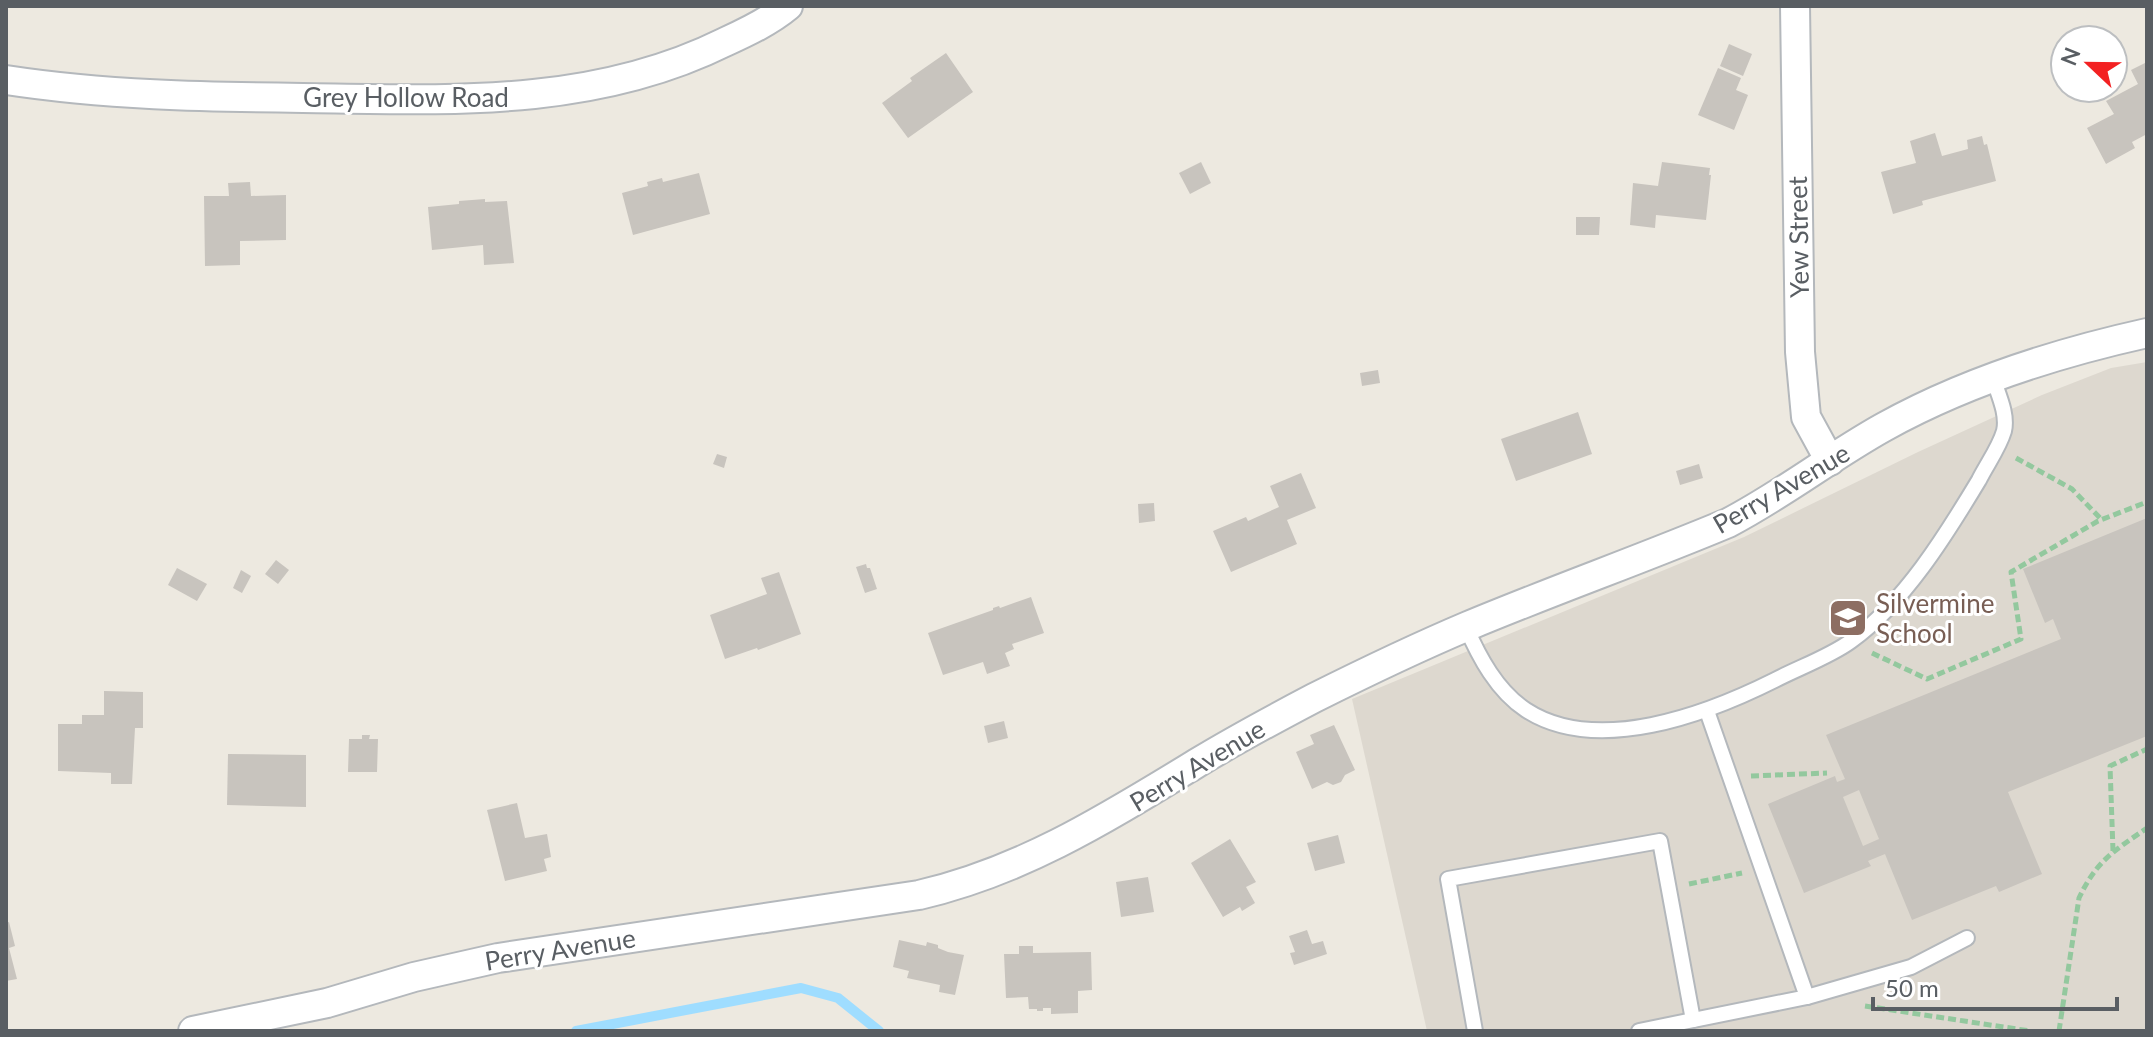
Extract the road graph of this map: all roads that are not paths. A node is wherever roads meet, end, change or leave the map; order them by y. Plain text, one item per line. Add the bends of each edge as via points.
1 (788, 6) edge
2 (1795, 6) edge
3 (6, 80) edge
4 (2147, 333) edge
5 (1993, 378) junction
6 (1830, 461) junction
7 (1466, 627) junction
8 (1707, 711) junction
9 (1967, 938) dead end
10 (1807, 997) junction
11 (1693, 1020) junction
12 (193, 1031) edge
13 (1475, 1031) edge
14 (1639, 1031) edge

1 - 3 street, Grey Hollow Road via 683,61 599,84 518,97 216,98
2 - 6 street, Yew Street via 1800,352 1806,417
4 - 5 street, Perry Avenue
5 - 6 street, Perry Avenue via 1884,427
5 - 8 lane via 2004,430 1961,509 1913,579 1850,642
6 - 7 street, Perry Avenue via 1728,523
7 - 8 lane via 1504,691 1526,710 1557,724 1625,729
7 - 12 street, Perry Avenue via 1254,730 1064,842 954,887 498,958
8 - 10 lane
9 - 10 lane via 1911,967
10 - 11 lane
11 - 13 lane via 1660,841 1448,879
11 - 14 lane

